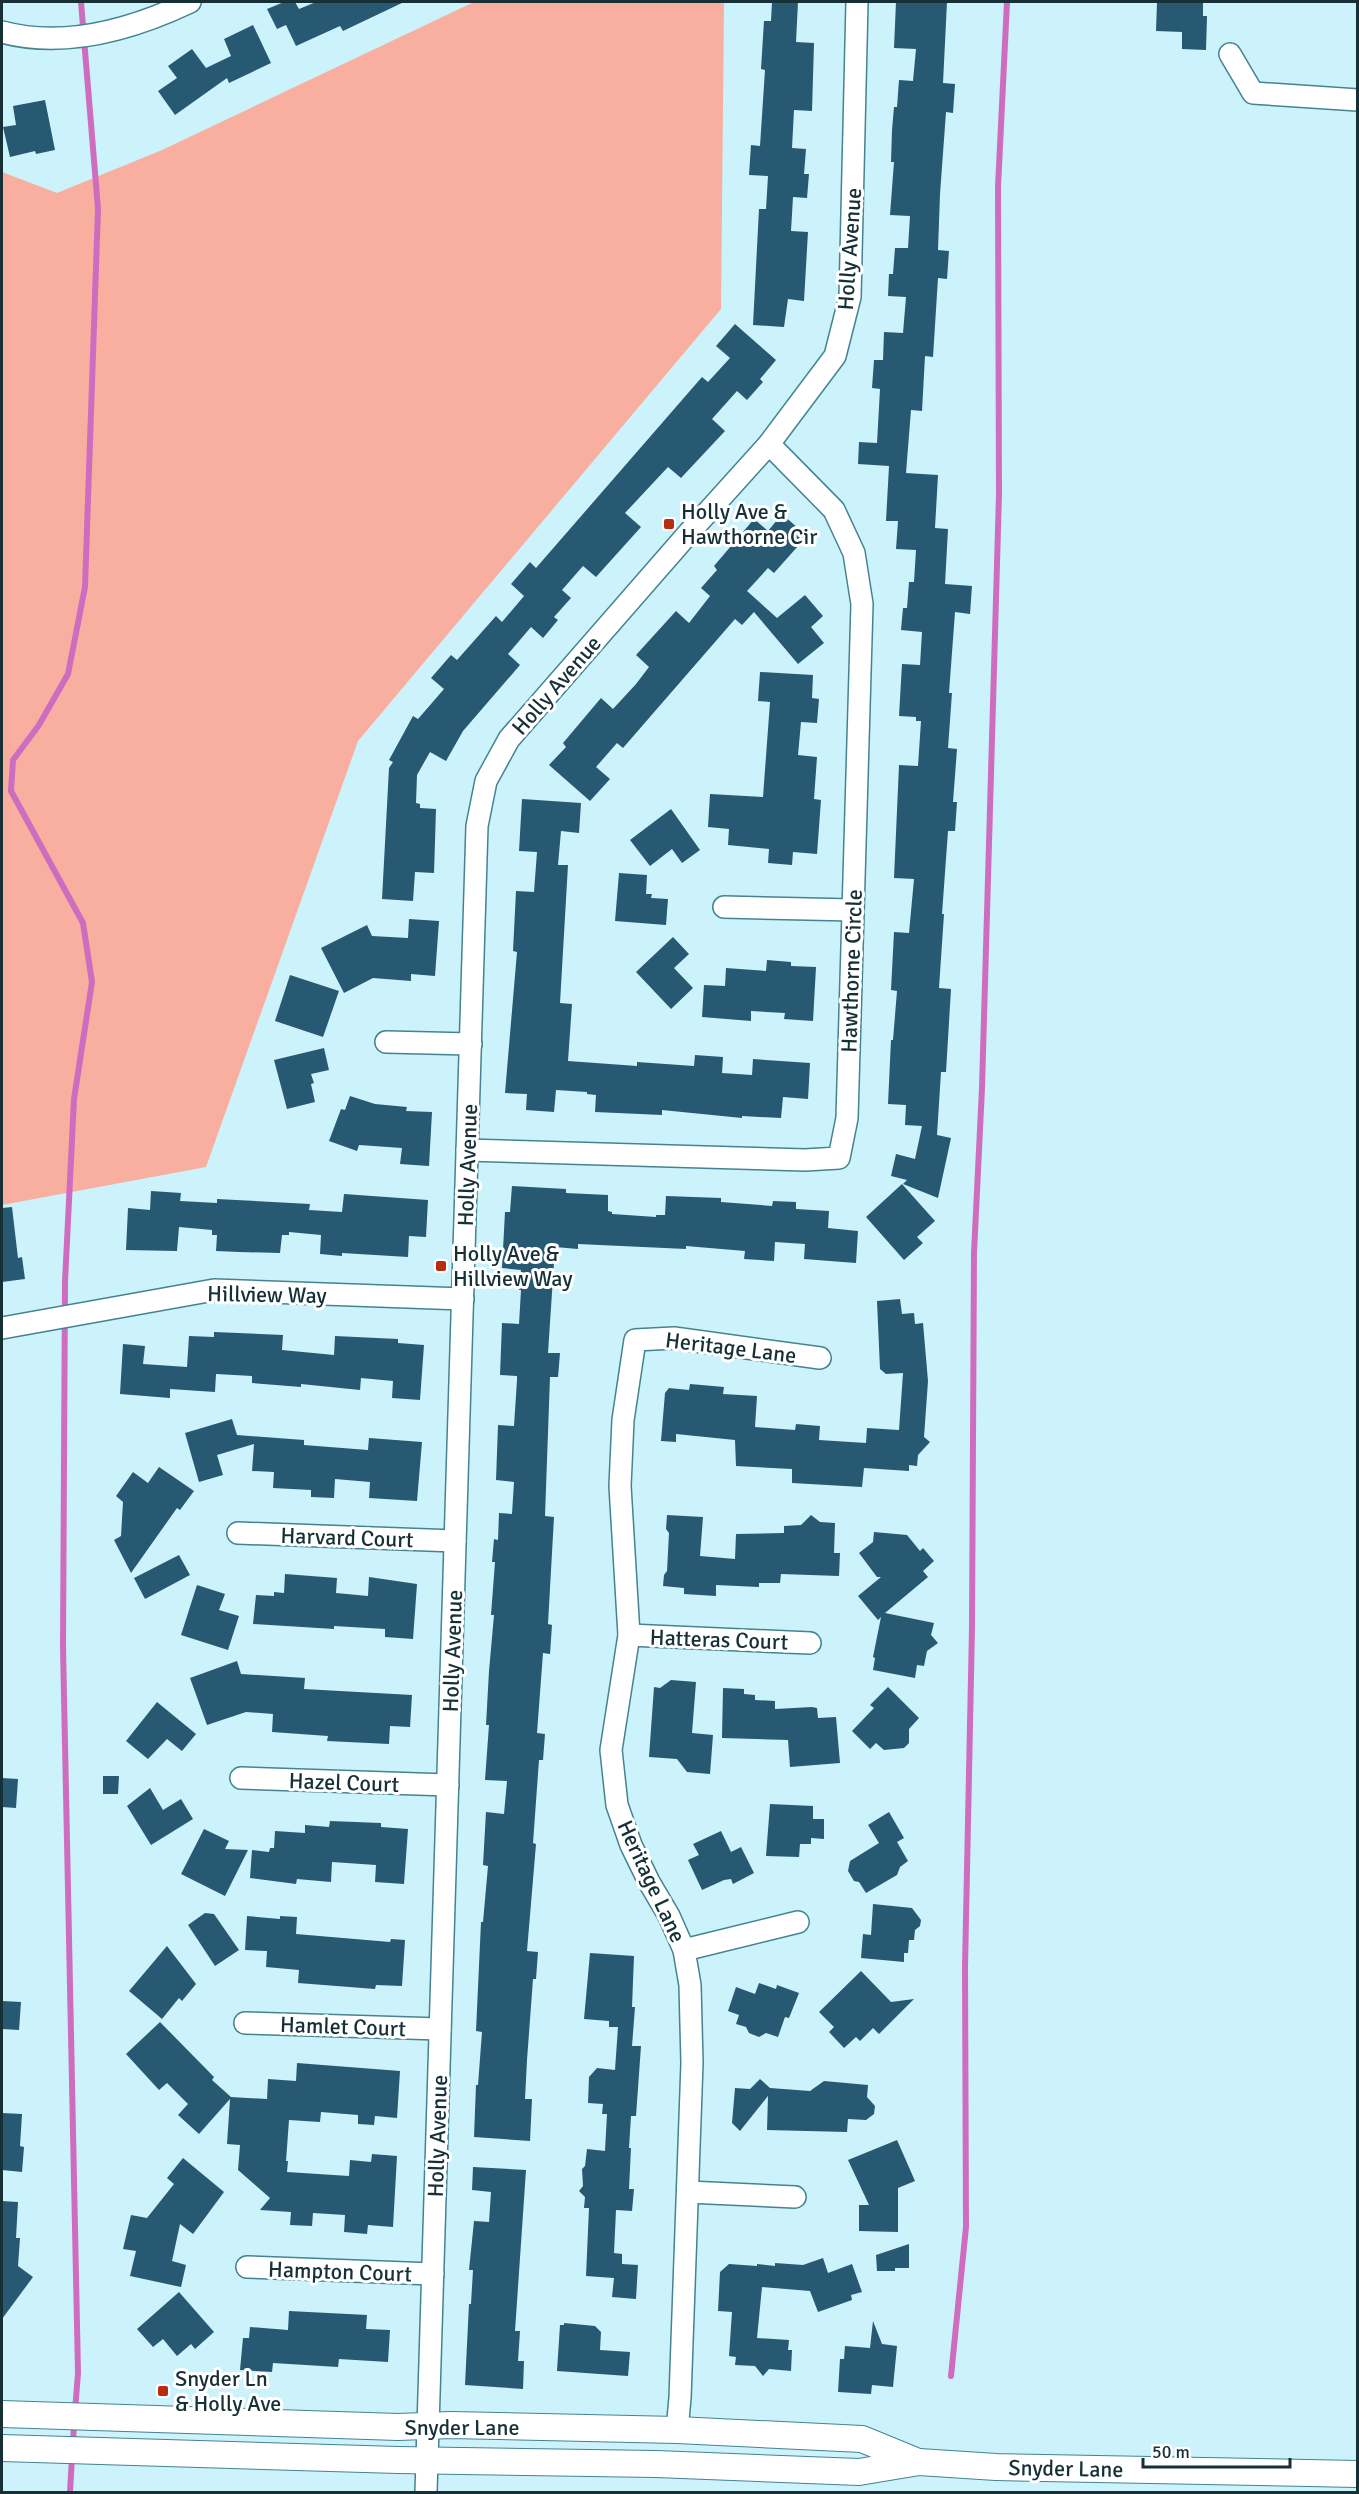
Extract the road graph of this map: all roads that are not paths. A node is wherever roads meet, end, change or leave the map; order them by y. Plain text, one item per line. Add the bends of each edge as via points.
1 (190, 2) edge
2 (857, 2) edge
3 (2, 32) edge
4 (1230, 54) dead end
5 (1358, 100) edge
6 (769, 444) junction
7 (724, 907) dead end
8 (853, 910) junction
9 (386, 1042) dead end
10 (471, 1044) junction
11 (467, 1150) junction
12 (463, 1299) junction
13 (2, 1328) edge
14 (820, 1358) dead end
15 (238, 1533) dead end
16 (455, 1541) junction
17 (629, 1635) junction
18 (810, 1643) dead end
19 (241, 1778) dead end
20 (448, 1785) junction
21 (798, 1922) dead end
22 (684, 1950) junction
23 (245, 2023) dead end
24 (440, 2029) junction
25 (688, 2192) junction
26 (795, 2197) dead end
27 (247, 2267) dead end
28 (433, 2274) junction
29 (2, 2414) edge
30 (427, 2425) junction
31 (677, 2430) junction
32 (2, 2448) edge
33 (427, 2459) junction
34 (919, 2462) junction
35 (1358, 2474) edge
36 (426, 2493) edge

1 - 3 street via 110,32 63,38
2 - 6 street, Holly Avenue via 850,297 835,356
4 - 5 street via 1253,93
6 - 8 street, Hawthorne Circle via 834,510 854,553 862,604
6 - 10 street, Holly Avenue via 509,739 486,781 477,826
7 - 8 street
8 - 11 street, Hawthorne Circle via 847,1118 839,1158
9 - 10 street
10 - 11 street, Holly Avenue
11 - 12 street, Holly Avenue
12 - 13 street, Hillview Way via 214,1290
12 - 16 street, Holly Avenue
14 - 17 street, Heritage Lane via 674,1338 635,1340 623,1420 620,1486
15 - 16 street, Harvard Court
16 - 20 street, Holly Avenue
17 - 18 street, Hatteras Court
17 - 22 street, Heritage Lane via 611,1750 617,1805 631,1845
19 - 20 street, Hazel Court
20 - 24 street, Holly Avenue
21 - 22 street
22 - 25 street, Heritage Lane via 692,2021
23 - 24 street, Hamlet Court
24 - 28 street, Holly Avenue
25 - 26 street
25 - 31 street, Heritage Lane
27 - 28 street, Hampton Court
28 - 30 street, Holly Avenue
29 - 30 street, Snyder Lane
30 - 31 street, Snyder Lane
30 - 33 street, Holly Avenue
31 - 34 street, Snyder Lane via 862,2439
32 - 33 street, Snyder Lane
33 - 34 street, Snyder Lane via 859,2472
33 - 36 street, Holly Avenue
34 - 35 street, Snyder Lane

